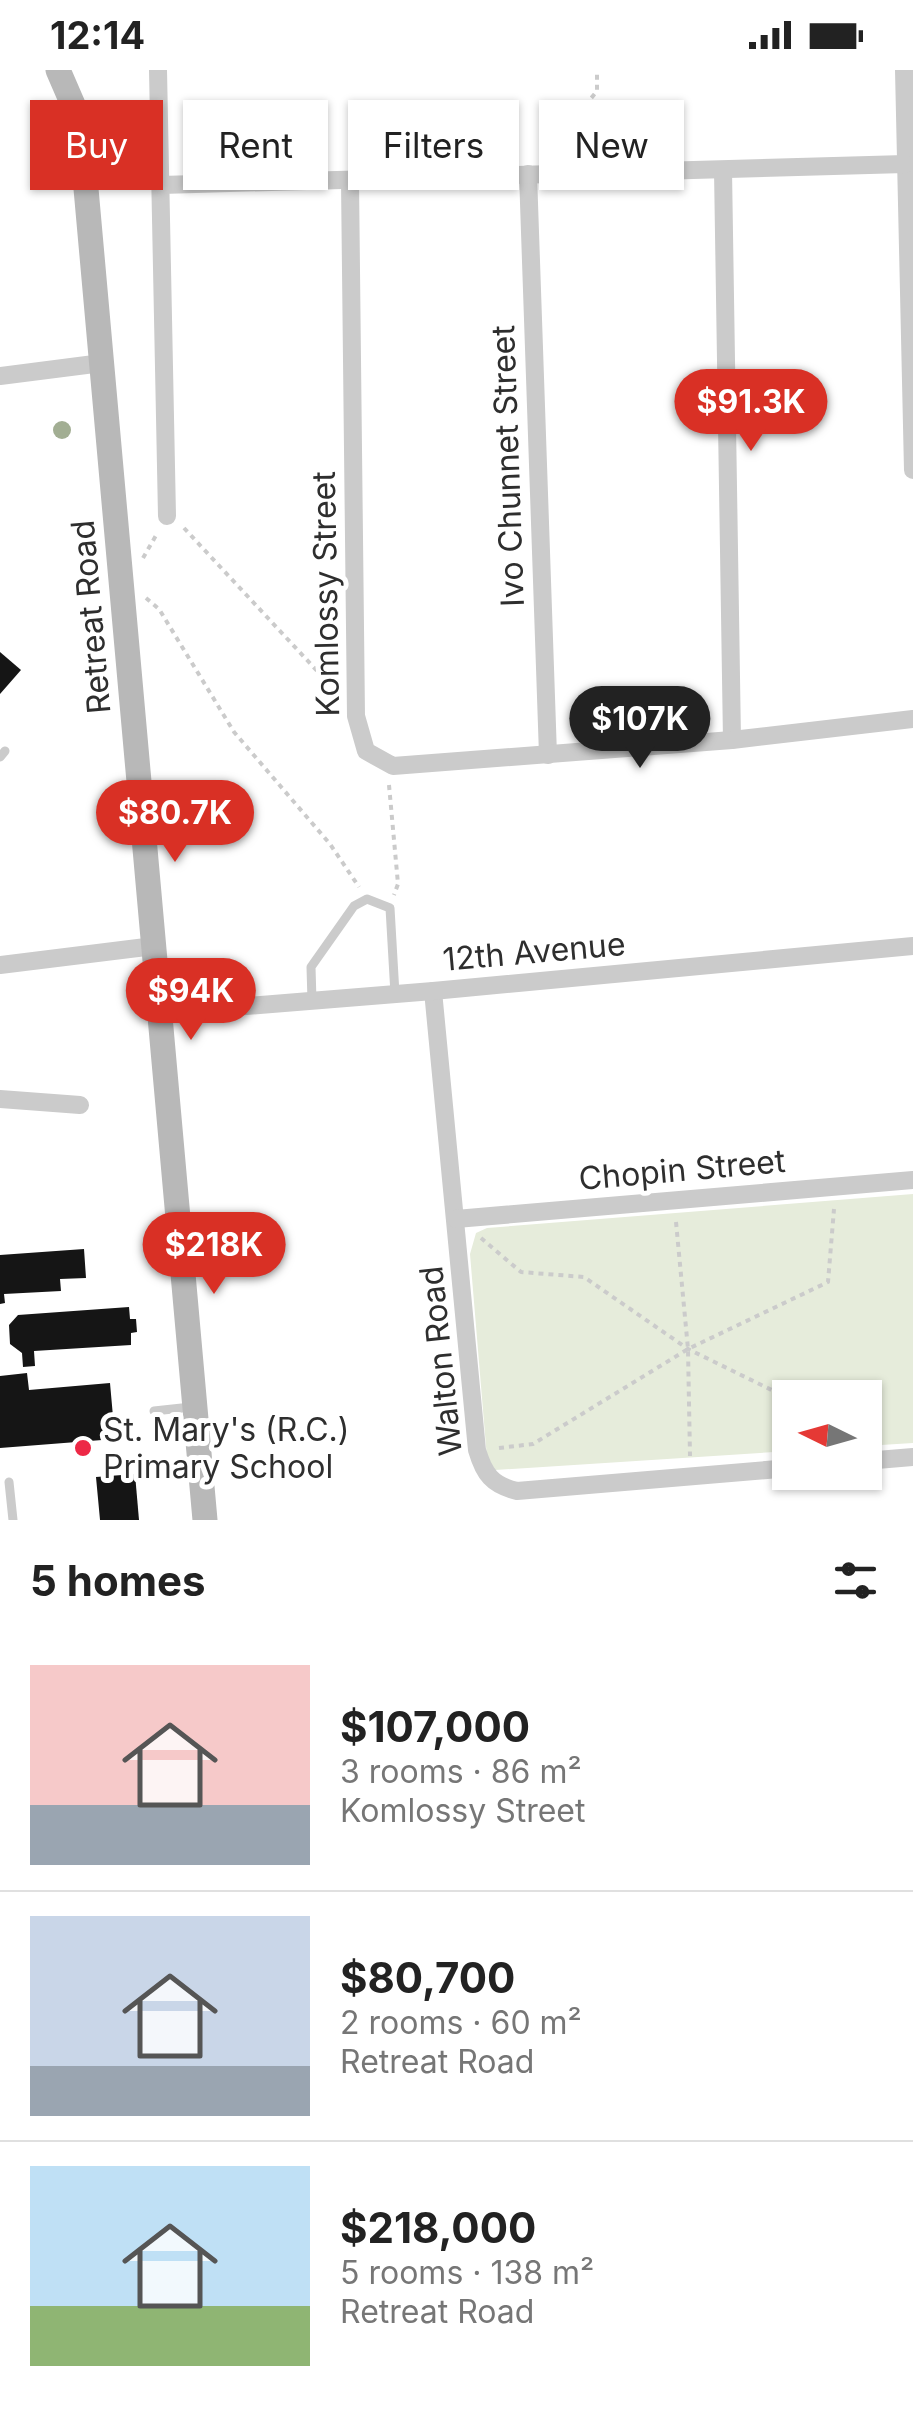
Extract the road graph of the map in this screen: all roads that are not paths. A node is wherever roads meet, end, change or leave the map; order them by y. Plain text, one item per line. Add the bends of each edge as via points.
1 (58, 70) edge
2 (158, 70) edge
3 (904, 70) edge
4 (159, 100) edge
5 (905, 164) junction
6 (723, 170) junction
7 (519, 174) edge
8 (528, 174) junction
9 (348, 181) edge
10 (163, 185) edge
11 (161, 190) edge
12 (350, 190) edge
13 (102, 363) junction
14 (0, 376) edge
15 (913, 470) edge
16 (167, 516) road end
17 (913, 720) edge
18 (732, 740) junction
19 (548, 755) junction
20 (154, 946) junction
21 (913, 946) edge
22 (0, 965) edge
23 (433, 991) junction
24 (394, 994) junction
25 (312, 1001) junction
26 (160, 1013) junction
27 (0, 1099) edge
28 (80, 1105) dead end
29 (913, 1180) edge
30 (456, 1219) junction
31 (196, 1407) junction
32 (154, 1411) dead end
33 (913, 1457) edge
34 (882, 1460) edge
35 (772, 1469) edge
36 (9, 1482) dead end
37 (13, 1520) edge
38 (205, 1520) edge

1 - 13 main road, Retreat Road via 82,144
2 - 4 street
3 - 5 street
5 - 6 street
5 - 15 street
6 - 8 street
6 - 18 street
7 - 8 street
8 - 19 street, Ivo Chunnet Street
9 - 10 street
11 - 16 street
12 - 19 street, Komlossy Street via 361,742 393,766
13 - 14 street
13 - 20 main road, Retreat Road
17 - 18 street
18 - 19 street
20 - 22 street
20 - 26 main road, Retreat Road
21 - 23 street, 12th Avenue
23 - 24 street, 12th Avenue
23 - 30 street, Walton Road
24 - 25 street, 12th Avenue
24 - 25 lane via 390,908 366,899 311,967
25 - 26 street, 12th Avenue
26 - 31 main road, Retreat Road
27 - 28 street
29 - 30 street, Chopin Street
30 - 35 street, Walton Road via 476,1450 484,1473 500,1487 517,1491
31 - 32 lane
31 - 38 main road, Retreat Road
33 - 34 street
36 - 37 lane

